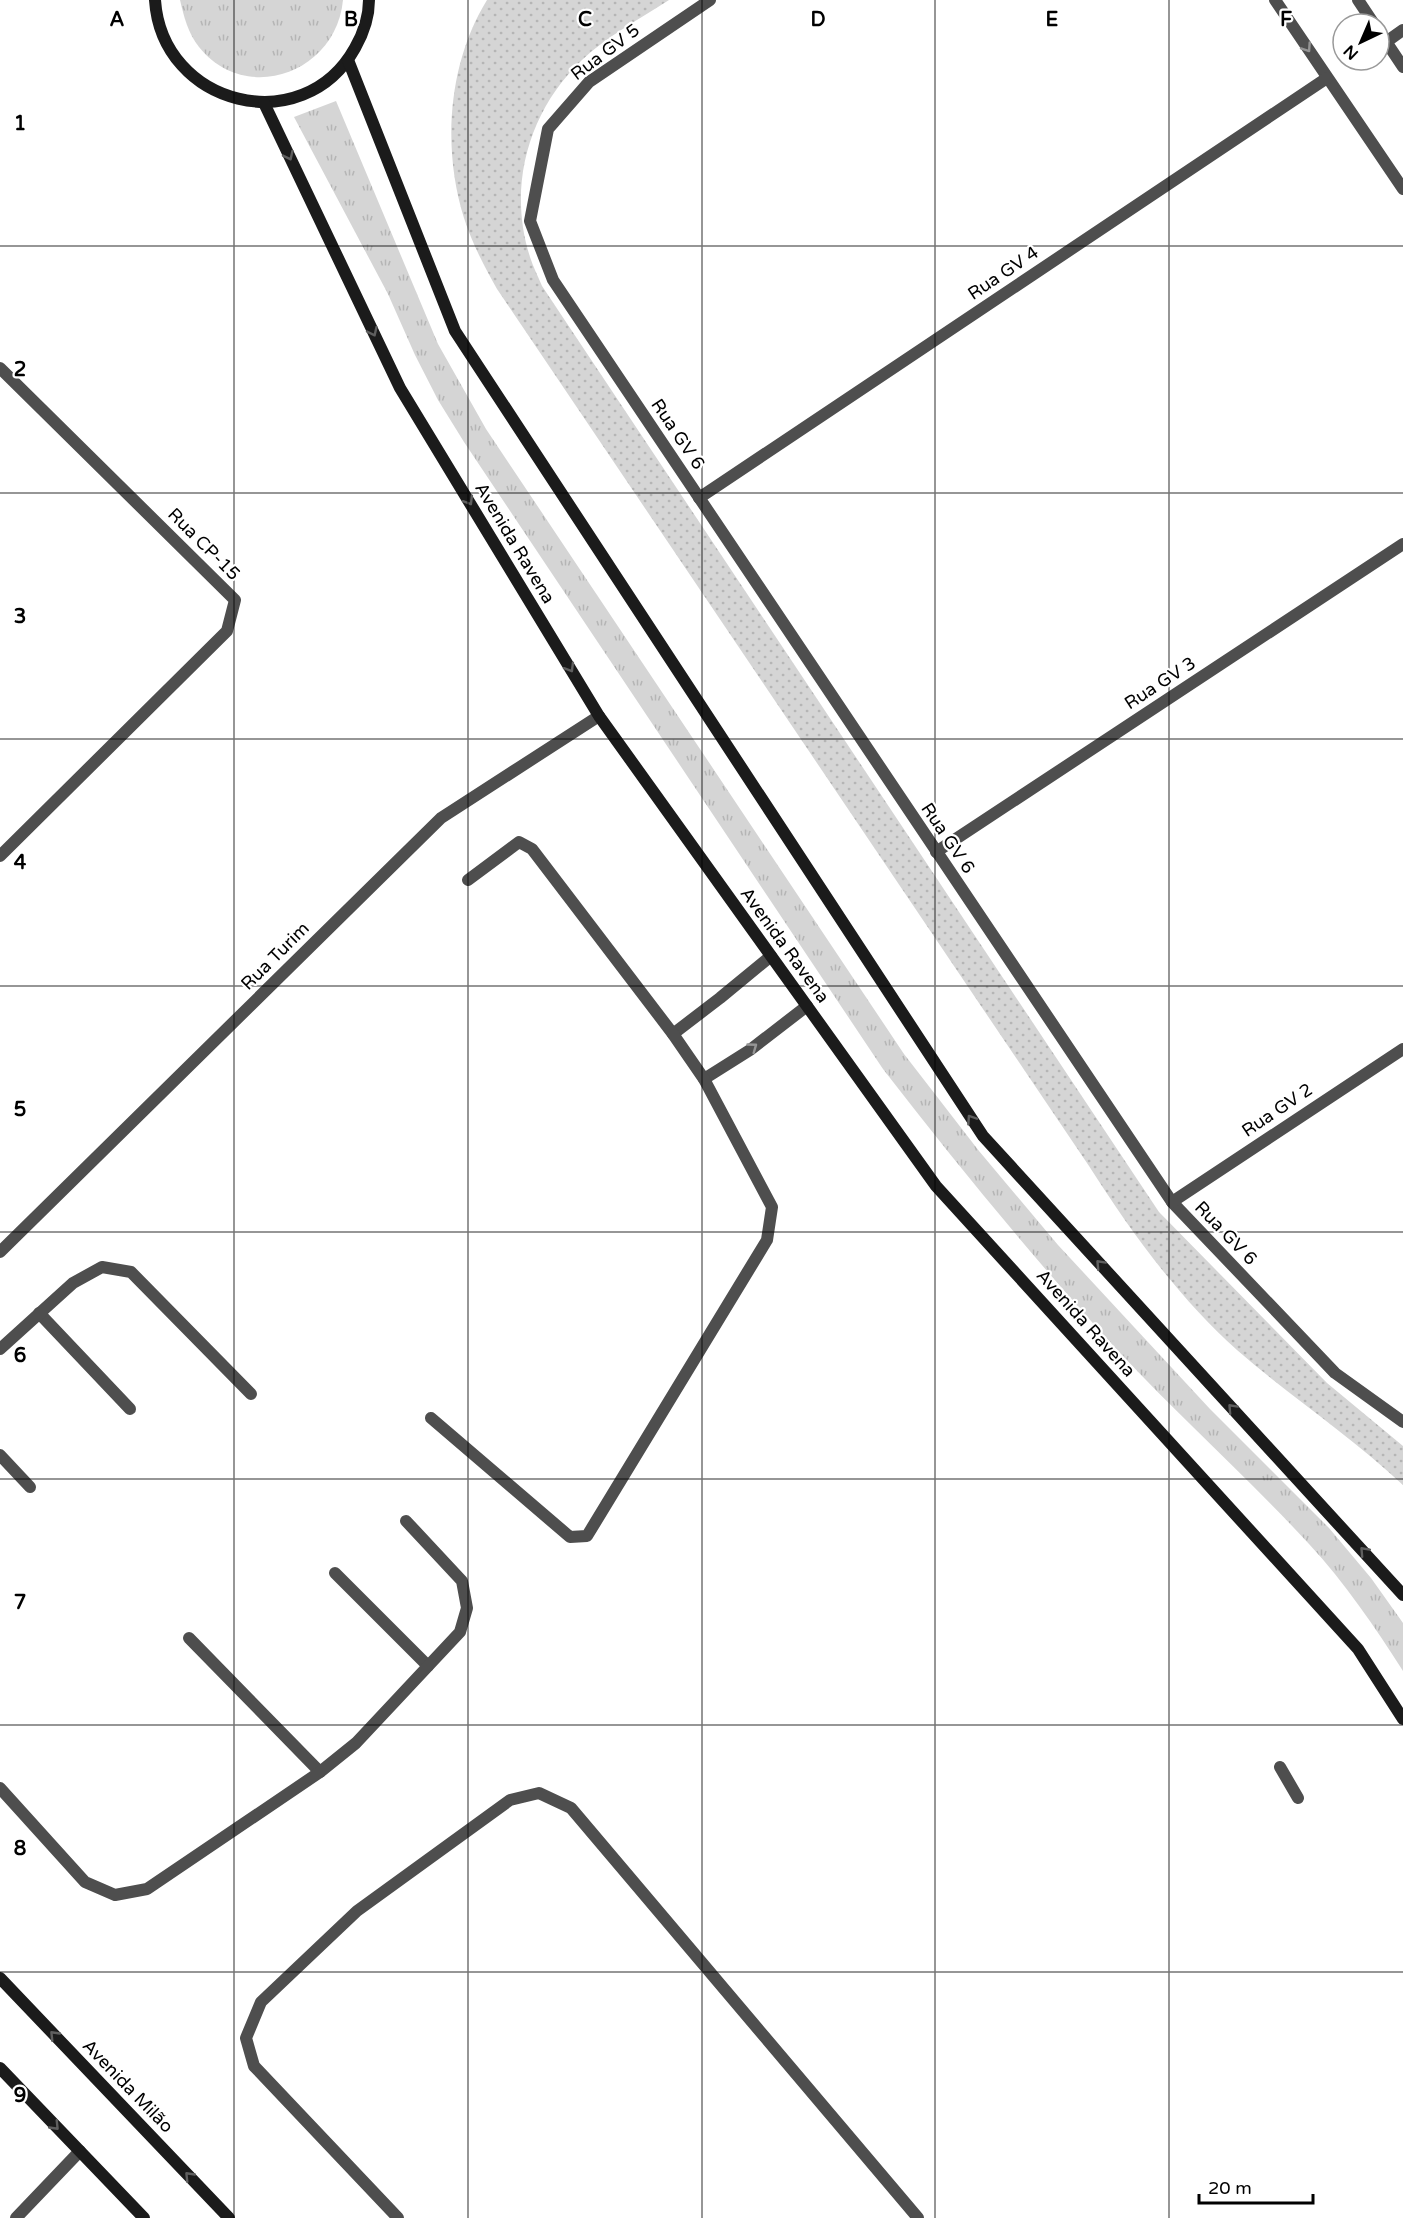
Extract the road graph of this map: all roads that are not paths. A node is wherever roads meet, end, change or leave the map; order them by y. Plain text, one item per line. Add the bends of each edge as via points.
1 (155, 0) edge
2 (710, 0) edge
3 (1275, 0) edge
4 (371, 3) edge
5 (1391, 49) edge
6 (348, 60) junction
7 (1403, 67) edge
8 (1327, 78) junction
9 (264, 103) junction
10 (1403, 189) edge
11 (530, 222) joint
12 (0, 368) edge
13 (699, 498) junction
14 (1403, 544) edge
15 (599, 716) junction
16 (936, 852) junction
17 (0, 856) edge
18 (468, 880) dead end
19 (771, 956) junction
20 (807, 1006) junction
21 (673, 1034) junction
22 (1403, 1049) edge
23 (704, 1078) junction
24 (1172, 1202) junction
25 (0, 1252) edge
26 (39, 1313) junction
27 (0, 1349) edge
28 (250, 1394) dead end
29 (130, 1409) dead end
30 (431, 1418) dead end
31 (1403, 1422) edge
32 (0, 1455) edge
33 (30, 1487) dead end
34 (406, 1521) dead end
35 (335, 1574) dead end
36 (1403, 1595) edge
37 (189, 1638) dead end
38 (428, 1666) junction
39 (1403, 1719) edge
40 (1280, 1767) dead end
41 (320, 1772) junction
42 (0, 1788) edge
43 (1298, 1798) dead end
44 (0, 1978) edge
45 (0, 2068) edge
46 (80, 2151) junction
47 (15, 2218) edge
48 (144, 2218) edge
49 (229, 2218) edge
50 (398, 2218) edge
51 (918, 2218) edge

1 - 9 street via 156,19 171,53 195,80 228,97
2 - 11 street, Rua GV 5 via 589,82 548,129
3 -> 8 street
4 - 6 street via 362,35
5 - 7 street
6 - 9 street via 326,83 296,98
36 -> 6 street via 983,1137 456,331
8 - 10 street
8 - 13 street, Rua GV 4
9 -> 15 street, Avenida Ravena via 400,388
11 - 13 street, Rua GV 6 via 553,280
12 - 17 street, Rua CP-15 via 235,600 227,631
13 - 16 street, Rua GV 6
14 - 16 street, Rua GV 3
15 - 19 street, Avenida Ravena
15 - 25 street, Rua Turim via 441,818
16 - 24 street, Rua GV 6
18 - 21 street via 519,842 532,849
19 - 20 street, Avenida Ravena
19 - 21 street
23 -> 20 street via 750,1050
20 - 39 street, Avenida Ravena via 936,1186 1358,1648
21 - 23 street
22 - 24 street, Rua GV 2
23 - 30 street via 771,1207 767,1240 587,1536 570,1537
24 - 31 street, Rua GV 6 via 1335,1373
26 - 27 street
26 - 28 street via 73,1283 102,1267 131,1272
26 - 29 street
32 - 33 street
34 - 38 street via 462,1581 467,1608 460,1632
35 - 38 street
37 - 41 street
38 - 41 street via 356,1743
40 - 43 street
41 - 42 street via 147,1889 115,1894 85,1882
49 -> 44 street, Avenida Milão
45 -> 46 street
46 - 47 street
46 - 48 street
50 - 51 street via 254,2066 246,2038 261,2002 357,1911 510,1800 539,1793 571,1808

